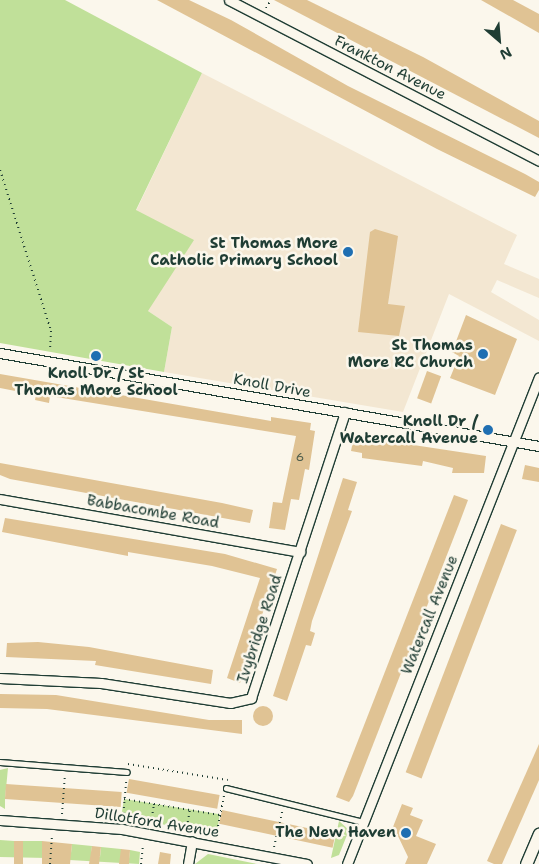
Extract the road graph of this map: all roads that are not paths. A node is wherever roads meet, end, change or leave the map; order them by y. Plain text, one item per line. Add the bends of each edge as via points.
1 (229, 0) edge
2 (539, 161) edge
3 (0, 353) edge
4 (539, 377) edge
5 (345, 412) junction
6 (513, 442) junction
7 (539, 446) edge
8 (0, 499) edge
9 (300, 552) junction
10 (0, 678) edge
11 (0, 762) edge
12 (126, 772) road end
13 (226, 788) road end
14 (0, 820) edge
15 (363, 822) junction
16 (539, 834) edge
17 (189, 840) junction
18 (188, 864) edge
19 (307, 864) edge
20 (347, 864) edge
21 (526, 864) edge

1 - 2 street, Frankton Avenue
3 - 5 street, Knoll Drive
4 - 6 street, Watercall Avenue
5 - 6 street, Knoll Drive
5 - 9 street, Ivybridge Road
6 - 7 street, Knoll Drive
6 - 15 street, Watercall Avenue
8 - 9 street, Babbacombe Road
9 - 10 street, Ivybridge Road via 256,688 244,702 92,682
11 - 12 lane
13 - 15 lane
14 - 17 street, Dillotford Avenue via 122,829
15 - 20 street, Watercall Avenue
16 - 21 street
17 - 18 street
17 - 19 street, Dillotford Avenue

